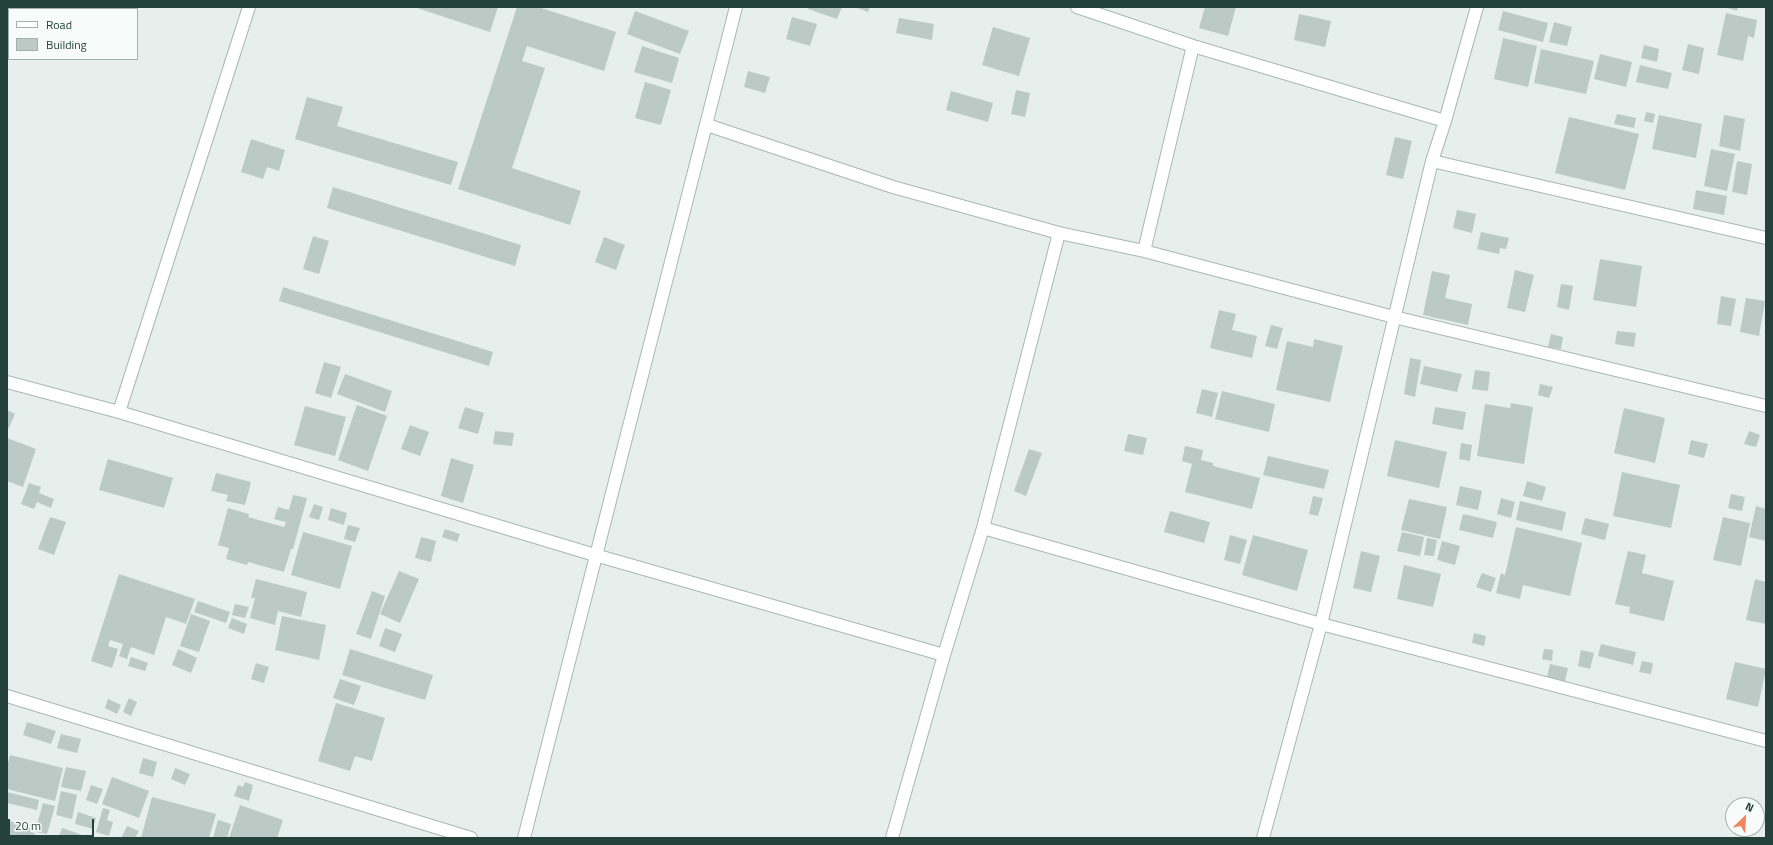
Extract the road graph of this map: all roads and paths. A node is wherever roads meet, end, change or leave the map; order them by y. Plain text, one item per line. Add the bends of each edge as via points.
1 (249, 7) edge
2 (736, 7) edge
3 (1077, 7) edge
4 (1478, 7) edge
5 (1193, 46) junction
6 (1445, 121) junction
7 (707, 125) junction
8 (1432, 161) junction
9 (1059, 233) junction
10 (1766, 238) edge
11 (1144, 251) junction
12 (1394, 317) junction
13 (7, 382) edge
14 (1766, 406) edge
15 (119, 412) junction
16 (983, 528) junction
17 (595, 555) junction
18 (1321, 624) junction
19 (944, 655) junction
20 (7, 696) edge
21 (1766, 741) edge
22 (471, 838) edge
23 (524, 838) edge
24 (892, 838) edge
25 (1263, 838) edge

1 - 15 street
2 - 7 street
3 - 5 street
4 - 6 street
5 - 6 street
5 - 11 street
6 - 8 street
7 - 9 street via 893,187
7 - 17 street
8 - 10 street
8 - 12 street
9 - 11 street
9 - 16 street
11 - 12 street
12 - 14 street
12 - 18 street
13 - 15 street
15 - 17 street
16 - 18 street
16 - 19 street
17 - 19 street
17 - 23 street
18 - 21 street
18 - 25 street
19 - 24 street
20 - 22 street

